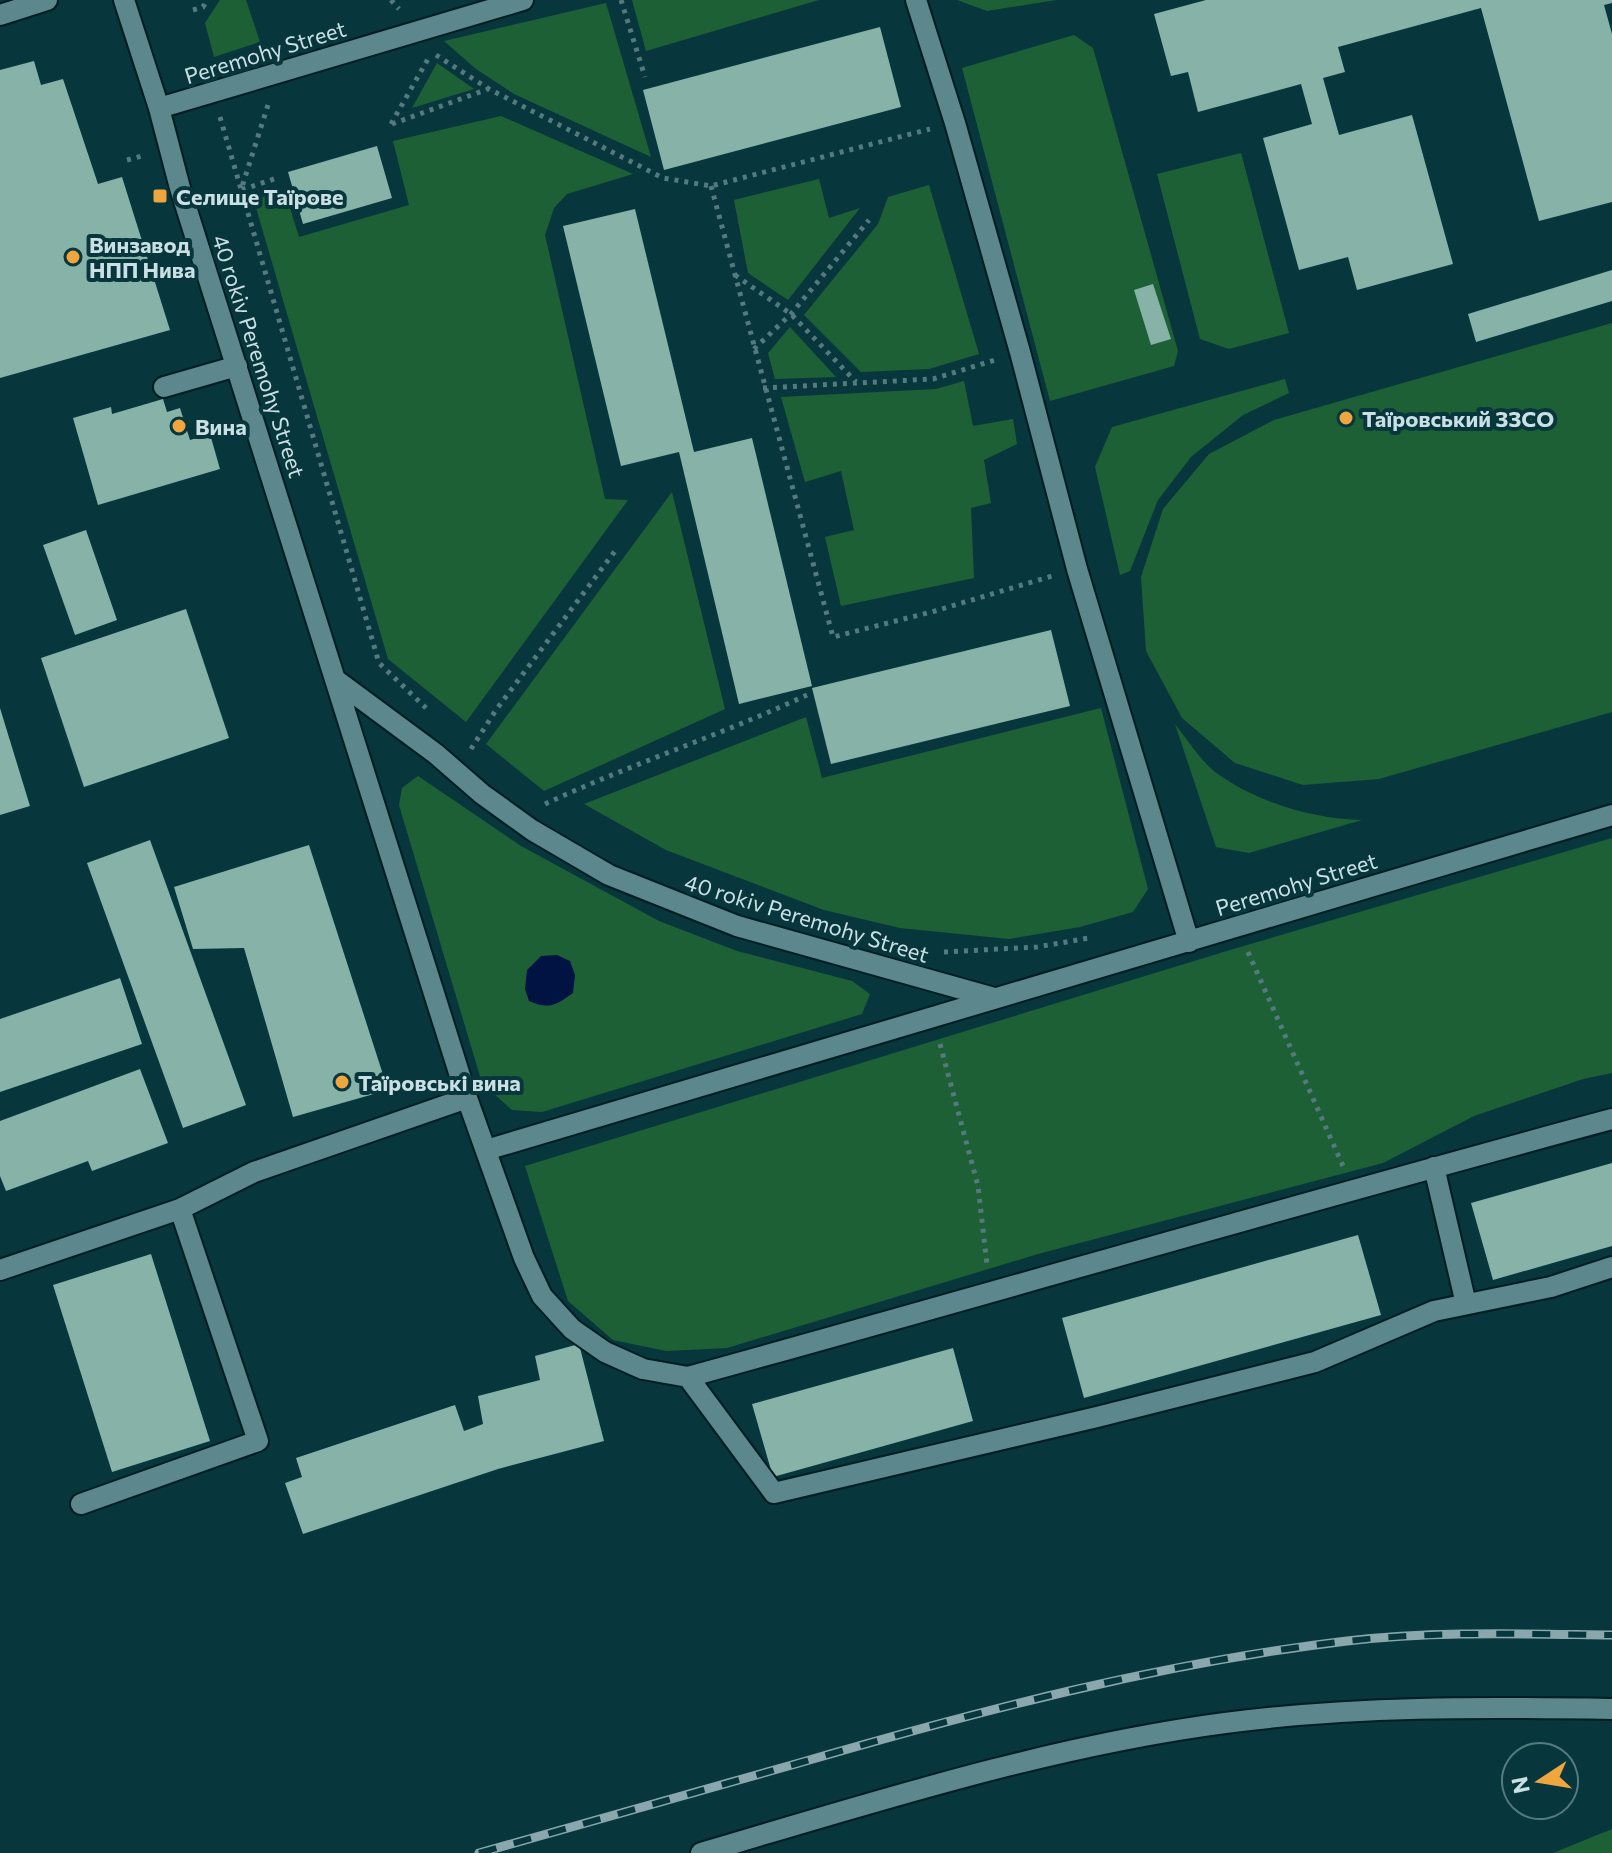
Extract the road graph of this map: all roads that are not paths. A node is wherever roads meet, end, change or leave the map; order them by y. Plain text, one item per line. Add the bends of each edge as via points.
1 (47, 0) edge
2 (124, 0) edge
3 (523, 0) edge
4 (916, 0) edge
5 (0, 15) edge
6 (159, 108) junction
7 (237, 366) junction
8 (164, 387) dead end
9 (336, 680) junction
10 (1612, 815) edge
11 (1189, 942) junction
12 (994, 998) junction
13 (467, 1098) junction
14 (1612, 1119) edge
15 (486, 1150) junction
16 (1434, 1167) junction
17 (180, 1209) junction
18 (1612, 1267) edge
19 (0, 1270) edge
20 (1466, 1304) junction
21 (688, 1377) junction
22 (81, 1504) dead end
23 (1612, 1709) edge
24 (701, 1853) edge

1 - 5 street
2 - 6 street, 40 rokiv Peremohy Street
3 - 6 street, Peremohy Street
4 - 11 street
6 - 7 street, 40 rokiv Peremohy Street
7 - 8 street
7 - 9 street, 40 rokiv Peremohy Street
9 - 12 street, 40 rokiv Peremohy Street via 532,830 609,875 737,926
9 - 13 street, 40 rokiv Peremohy Street
10 - 11 street, Peremohy Street
11 - 12 street, Peremohy Street
12 - 15 street, Peremohy Street
13 - 15 street, 40 rokiv Peremohy Street
13 - 17 street via 254,1172
14 - 16 street
15 - 21 street, 40 rokiv Peremohy Street via 542,1296 572,1329 605,1352 643,1369
16 - 20 street
16 - 21 street
17 - 19 street
17 - 22 street via 258,1441
18 - 20 street via 1551,1287
20 - 21 street via 1434,1311 1315,1362 774,1493
23 - 24 street via 1366,1709 1223,1723 1106,1744 917,1789

